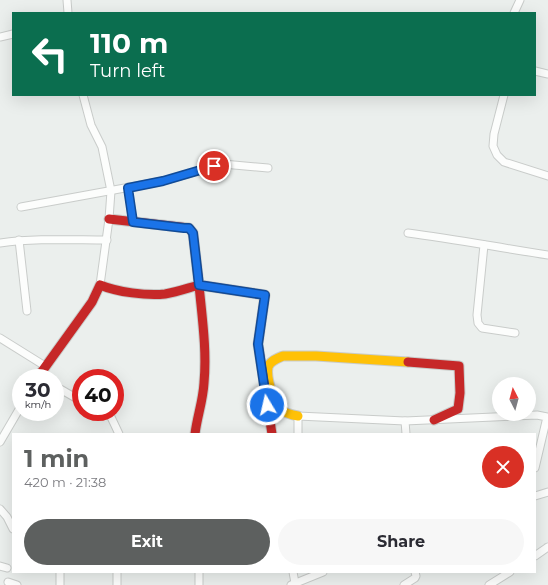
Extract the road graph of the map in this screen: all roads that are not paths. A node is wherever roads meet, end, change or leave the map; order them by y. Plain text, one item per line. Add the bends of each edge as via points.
1 (67, 0) edge
2 (520, 0) edge
3 (68, 12) edge
4 (514, 12) edge
5 (12, 34) edge
6 (0, 37) edge
7 (536, 71) edge
8 (548, 74) edge
9 (83, 96) edge
10 (504, 96) edge
11 (268, 168) dead end
12 (548, 176) edge
13 (128, 188) junction
14 (111, 191) junction
15 (21, 207) dead end
16 (109, 219) junction
17 (133, 222) junction
18 (408, 233) dead end
19 (19, 240) junction
20 (106, 240) junction
21 (0, 243) edge
22 (484, 245) junction
23 (548, 255) edge
24 (100, 285) junction
25 (199, 285) junction
26 (27, 311) dead end
27 (514, 334) dead end
28 (0, 338) edge
29 (45, 366) junction
30 (43, 369) edge
31 (298, 416) junction
32 (434, 420) junction
33 (12, 421) edge
34 (113, 421) edge
35 (405, 421) junction
36 (119, 433) edge
37 (195, 433) edge
38 (272, 433) edge
39 (298, 433) edge
40 (406, 433) edge
41 (0, 442) edge
42 (536, 456) edge
43 (547, 495) edge
44 (536, 496) edge
45 (0, 509) edge
46 (12, 527) edge
47 (548, 547) edge
48 (536, 555) edge
49 (60, 573) edge
50 (117, 573) edge
51 (199, 573) edge
52 (293, 573) edge
53 (320, 573) edge
54 (415, 573) edge
55 (508, 573) edge
56 (8, 582) dead end
57 (293, 584) edge
58 (17, 585) edge
59 (60, 585) edge
60 (117, 585) edge
61 (199, 585) edge
62 (404, 585) edge
63 (489, 585) edge

1 - 3 street
2 - 4 street
5 - 6 street
7 - 8 street
9 - 14 street via 91,125 102,147
10 - 12 street via 494,134 493,146 497,155 504,162
11 - 13 street via 223,164
13 - 14 street
13 - 17 street
14 - 15 street
14 - 16 street
16 - 17 street
16 - 20 street
17 - 25 street via 191,230
18 - 22 street
19 - 20 street
19 - 21 street
19 - 26 street
20 - 24 street
22 - 23 street
22 - 27 street via 478,323 482,328
24 - 25 street via 132,293 165,294
24 - 29 street via 92,302
25 - 37 street via 205,367 203,398
25 - 38 street via 265,295 258,344
28 - 29 street
29 - 30 street
31 - 32 street via 284,412 272,397 269,364 283,356 323,356 459,366 459,407 456,411
31 - 35 street
31 - 39 street
32 - 35 street
32 - 42 street via 537,415 547,417
33 - 41 street
34 - 36 street
35 - 40 street
43 - 44 street
45 - 46 street via 8,517
47 - 48 street
49 - 59 street
50 - 60 street
51 - 61 street
52 - 57 street
53 - 57 street
54 - 62 street via 415,578
55 - 63 street
56 - 58 street

